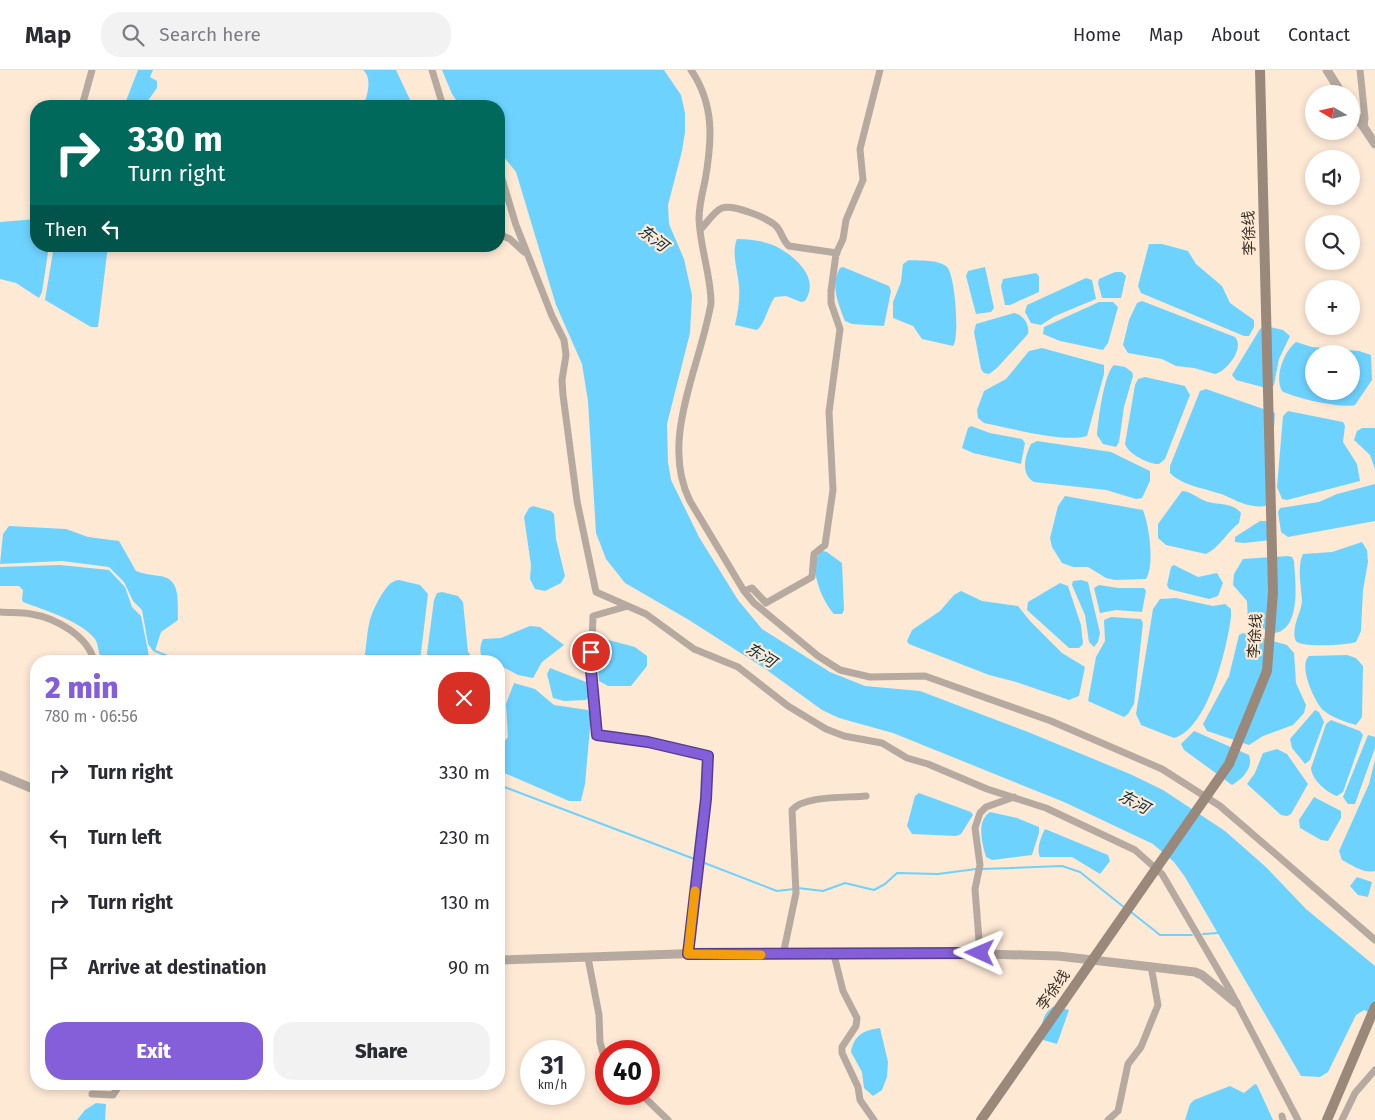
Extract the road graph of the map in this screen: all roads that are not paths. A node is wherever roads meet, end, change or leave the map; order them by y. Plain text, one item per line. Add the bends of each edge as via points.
1 (92, 70) edge
2 (432, 70) edge
3 (691, 70) edge
4 (880, 70) edge
5 (1260, 70) edge
6 (1327, 70) edge
7 (1360, 70) edge
8 (1336, 85) edge
9 (84, 100) edge
10 (441, 100) edge
11 (1360, 121) edge
12 (1364, 127) junction
13 (1375, 144) edge
14 (505, 187) edge
15 (700, 230) junction
16 (505, 237) edge
17 (837, 253) junction
18 (528, 256) junction
19 (744, 591) junction
20 (628, 606) junction
21 (0, 612) edge
22 (92, 655) edge
23 (0, 775) edge
24 (30, 788) edge
25 (866, 796) dead end
26 (1014, 797) junction
27 (1375, 940) edge
28 (980, 953) junction
29 (688, 954) junction
30 (783, 955) junction
31 (834, 955) junction
32 (588, 958) junction
33 (505, 960) edge
34 (1151, 966) junction
35 (1236, 1003) junction
36 (1375, 1007) edge
37 (600, 1040) edge
38 (1375, 1070) edge
39 (116, 1090) edge
40 (92, 1094) dead end
41 (652, 1105) edge
42 (668, 1120) edge
43 (874, 1120) edge
44 (981, 1120) edge
45 (1108, 1120) edge
46 (1298, 1120) edge
47 (1327, 1120) edge
48 (1342, 1120) edge

1 - 9 street
2 - 10 street
3 - 15 street via 707,99 710,118 710,147 700,207
4 - 17 street via 860,149 863,180 846,220
5 - 44 main road, 李徐线 via 1273,592 1267,671 1229,764
6 - 8 street
7 - 12 street
11 - 12 street
12 - 13 street
14 - 18 street
15 - 17 street via 719,210 732,207 770,221 789,246
15 - 19 street via 711,303 683,416 681,477 694,509
16 - 18 street
17 - 19 street via 831,297 840,328 829,412 833,490 825,545 814,554 812,577 797,586 766,603 752,588
18 - 20 street via 564,340 563,395 577,501 594,587 598,594
19 - 27 street via 818,656 840,670 870,677 925,676 1051,721 1162,769 1220,806
20 - 26 street via 655,619 694,649 738,667 788,706 826,729 844,736 878,741 907,758
20 - 29 street via 593,616 591,670 597,735 648,742 708,756
21 - 22 street via 30,614 60,624 88,646
23 - 24 street
25 - 30 street via 827,798 794,808 791,814 796,889
26 - 28 street via 989,805 975,828
26 - 35 street via 1108,836 1136,850 1151,862 1162,874
28 - 31 street
28 - 34 street via 1058,956
29 - 30 street
29 - 32 street
30 - 31 street
31 - 43 street via 843,991 857,1018 842,1053 858,1086 860,1100
32 - 33 street
32 - 37 street via 599,1015
34 - 35 street via 1202,975
34 - 45 street via 1158,1005 1141,1047 1128,1064 1118,1111
35 - 46 street
36 - 47 main road
38 - 48 street via 1355,1093
39 - 40 street via 113,1096
41 - 42 street

